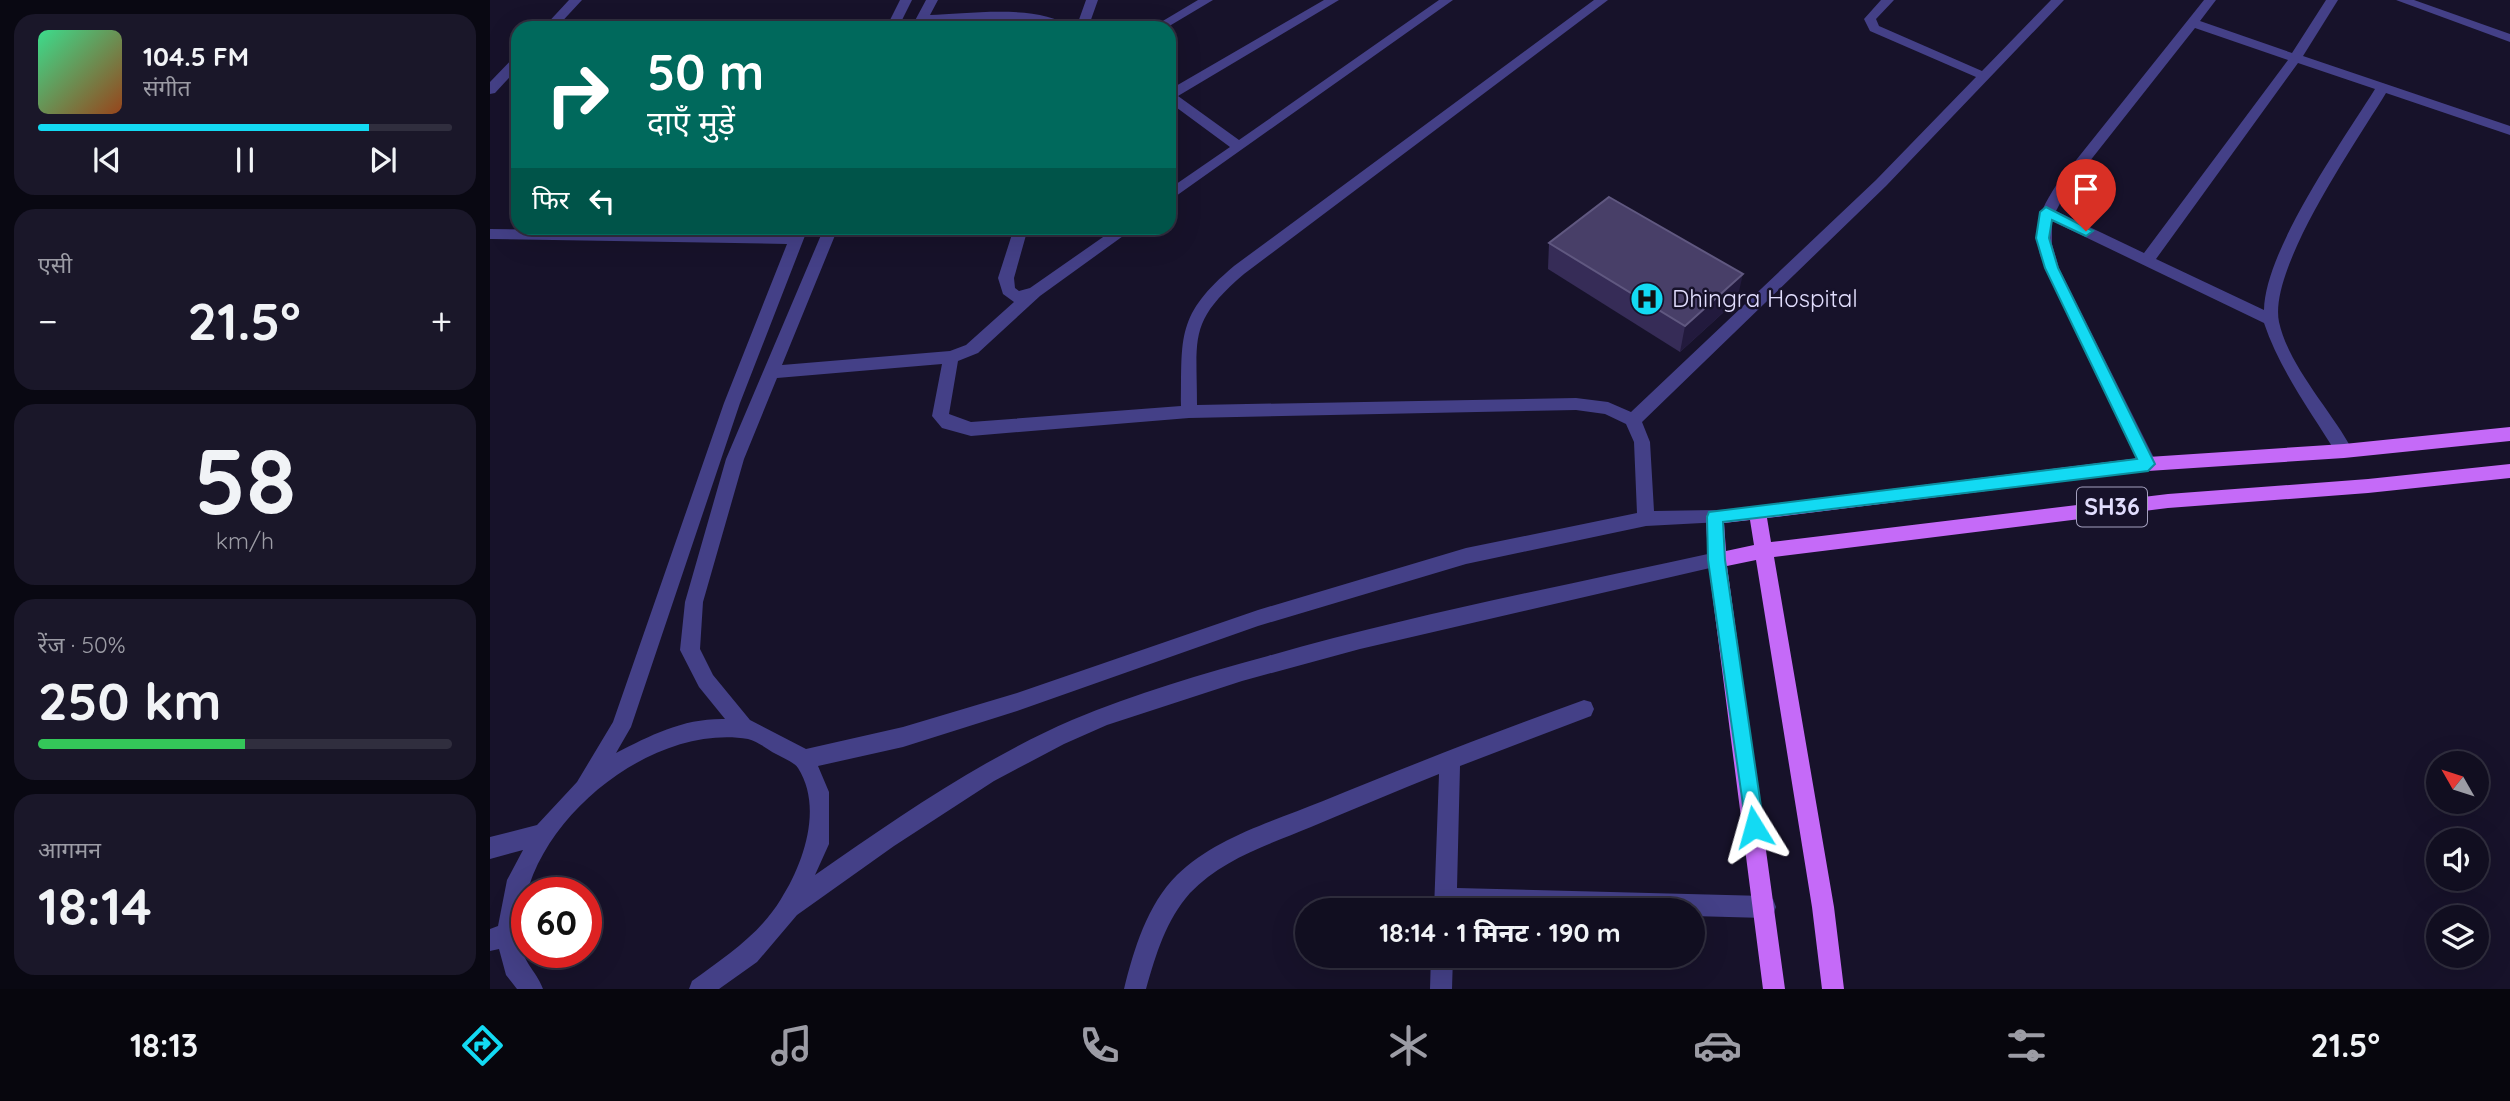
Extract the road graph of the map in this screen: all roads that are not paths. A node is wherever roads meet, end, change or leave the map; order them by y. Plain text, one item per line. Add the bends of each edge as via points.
1 (576, 0) edge
2 (906, 0) edge
3 (932, 0) edge
4 (1092, 0) edge
5 (1207, 0) edge
6 (1333, 0) edge
7 (1447, 0) edge
8 (1602, 0) edge
9 (1888, 0) edge
10 (2058, 0) edge
11 (2210, 0) edge
12 (2332, 0) edge
13 (2402, 0) edge
14 (556, 21) edge
15 (896, 21) edge
16 (921, 21) edge
17 (972, 21) edge
18 (1050, 21) edge
19 (1084, 21) edge
20 (1170, 21) edge
21 (2193, 23) junction
22 (2510, 38) edge
23 (2296, 57) junction
24 (511, 68) edge
25 (1984, 76) junction
26 (2383, 88) junction
27 (490, 90) edge
28 (1176, 92) edge
29 (1176, 101) edge
30 (2510, 131) edge
31 (1239, 147) junction
32 (1176, 191) edge
33 (2046, 212) junction
34 (490, 234) edge
35 (511, 234) edge
36 (797, 235) edge
37 (828, 235) edge
38 (1019, 235) edge
39 (1115, 235) edge
40 (2147, 260) junction
41 (1035, 292) junction
42 (2271, 320) junction
43 (951, 357) junction
44 (771, 373) junction
45 (1189, 412) junction
46 (1633, 420) junction
47 (2510, 433) edge
48 (2344, 450) junction
49 (2148, 464) junction
50 (2510, 471) edge
51 (1757, 511) junction
52 (1715, 517) junction
53 (1646, 519) junction
54 (1763, 551) junction
55 (1717, 560) junction
56 (1584, 709) dead end
57 (744, 728) junction
58 (1450, 758) junction
59 (804, 759) junction
60 (579, 793) junction
61 (543, 834) junction
62 (490, 848) edge
63 (1445, 898) edge
64 (1705, 906) edge
65 (1765, 906) junction
66 (789, 907) junction
67 (499, 937) edge
68 (1442, 968) edge
69 (532, 989) edge
70 (700, 989) edge
71 (1135, 989) edge
72 (1441, 989) edge
73 (1774, 989) edge
74 (1833, 989) edge

1 - 14 street
2 - 15 street
3 - 16 street
4 - 19 street
5 - 20 street
6 - 28 street
7 - 31 street
8 - 45 street via 1213,292 1191,329
9 - 25 street via 1870,19 1874,28
10 - 25 street
11 - 21 street
12 - 23 street
13 - 22 street
17 - 18 street
21 - 23 street
21 - 33 street
23 - 26 street
23 - 40 street
24 - 27 street
25 - 46 street via 1881,183
26 - 30 street
26 - 42 street via 2281,264 2271,293
29 - 31 street
31 - 32 street
33 - 40 street
33 - 49 street via 2042,238 2052,268
34 - 35 street
36 - 60 street via 732,402 621,727
37 - 44 street
38 - 41 street via 1006,278 1008,290 1017,297
39 - 41 street
40 - 42 street
41 - 43 street via 972,349
42 - 48 street
43 - 44 street
43 - 45 street via 940,416 971,429
44 - 57 street via 735,459 694,602 691,638 691,650 706,681
45 - 46 street via 1576,404 1608,408
46 - 53 street via 1642,442
47 - 48 main road, SH36
48 - 49 main road, SH36
49 - 51 main road, SH36
50 - 54 main road, SH36 via 2168,501
51 - 52 main road, SH36
51 - 54 main road
52 - 53 street
52 - 55 main road
53 - 59 street via 1466,556 1258,618 903,737
54 - 55 main road, SH36
54 - 74 main road
55 - 65 main road
55 - 66 street via 1333,645 1136,704 1058,736 980,778 917,816
56 - 58 street
57 - 59 street
57 - 60 street via 705,728 666,738 621,761
58 - 63 street
58 - 71 street via 1238,848 1196,874 1164,908
59 - 66 street via 819,792 818,844
60 - 61 street
61 - 62 street
61 - 67 street via 518,880
64 - 65 street
65 - 73 main road
66 - 70 street via 750,954
67 - 69 street
68 - 72 street

